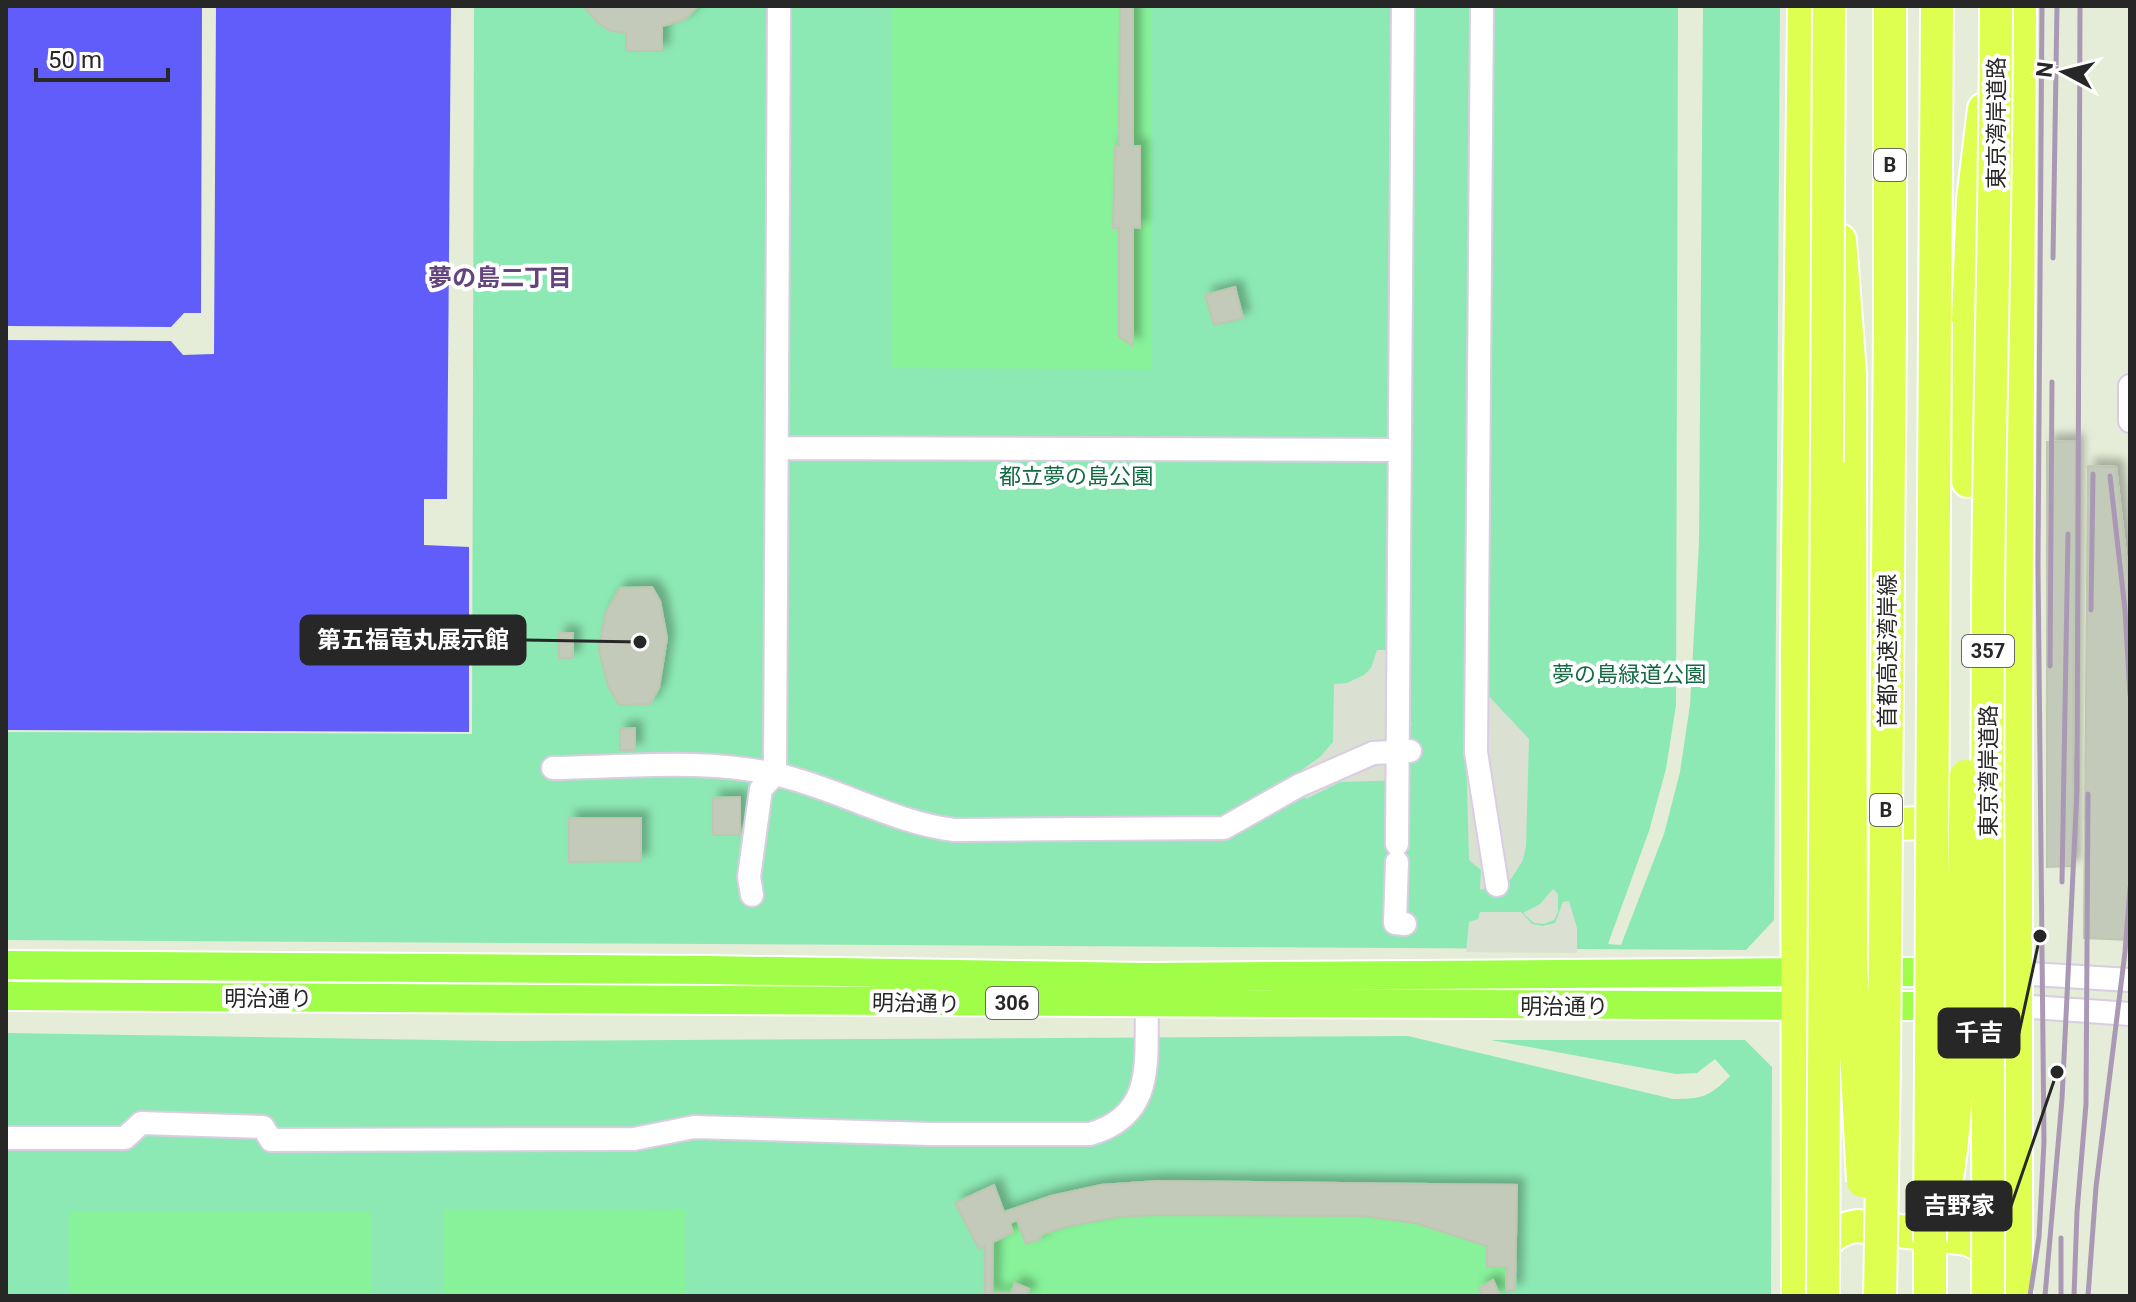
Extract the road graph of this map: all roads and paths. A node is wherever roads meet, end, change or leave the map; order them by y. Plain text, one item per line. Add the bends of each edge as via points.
1 (779, 6) edge
2 (1403, 6) edge
3 (1482, 6) edge
4 (1804, 6) edge
5 (1829, 6) edge
6 (1890, 6) edge
7 (1937, 6) edge
8 (1995, 6) edge
9 (2020, 6) edge
10 (2130, 386) edge
11 (2130, 421) edge
12 (777, 448) junction
13 (1399, 450) junction
14 (1797, 649) junction
15 (2016, 723) junction
16 (1404, 751) junction
17 (553, 768) dead end
18 (775, 774) junction
19 (1497, 885) dead end
20 (752, 895) dead end
21 (1405, 924) dead end
22 (6, 965) edge
23 (1799, 972) junction
24 (2017, 973) junction
25 (2130, 980) edge
26 (6, 996) edge
27 (1147, 1003) junction
28 (1799, 1006) junction
29 (2017, 1006) junction
30 (2130, 1014) edge
31 (6, 1138) edge
32 (1930, 1242) junction
33 (2006, 1292) edge
34 (1798, 1296) edge
35 (1814, 1296) edge
36 (1823, 1296) edge
37 (1873, 1296) edge
38 (1880, 1296) edge
39 (1930, 1296) edge

1 - 12 street
2 - 13 street
3 - 19 street via 1476,752
4 - 14 highway
4 - 37 highway, bridge via 1825,106 1850,374 1851,963
5 - 36 highway, bridge
6 - 38 highway, 首都高速湾岸線 / B, bridge
7 - 32 highway, 首都高速湾岸線 / B, bridge
8 - 32 highway, bridge via 1973,200 1967,343 1965,878 1958,1070 1953,1145
8 - 33 highway, 東京湾岸道路 / 357, bridge via 1988,613
9 - 15 highway, 357
10 - 11 street
12 - 13 street
12 - 18 street
13 - 16 street
14 - 15 highway via 1811,669 1819,698 1828,804 1848,825 1977,818 1988,798 2001,746
14 - 23 highway
15 - 24 highway, 357
16 - 18 street via 1373,753 1298,786 1224,828 954,830 927,826
16 - 21 street via 1395,923
17 - 18 street via 731,766
18 - 20 street via 761,789 749,877
22 - 23 main road, 明治通り / 306 via 1147,977
23 - 24 main road, 明治通り / 306
23 - 28 highway
24 - 25 street
24 - 29 highway, 357
26 - 27 main road, 明治通り / 306
27 - 28 main road, 明治通り / 306
27 - 31 street via 1142,1091 1127,1115 1090,1134 694,1127 634,1139 271,1140 263,1127 141,1123 125,1138
28 - 29 main road, 明治通り / 306
28 - 34 highway
29 - 30 street
29 - 33 highway, 357
32 - 39 highway, 首都高速湾岸線 / B
33 - 35 highway via 1995,1253 1980,1243 1857,1226 1834,1234 1819,1253

